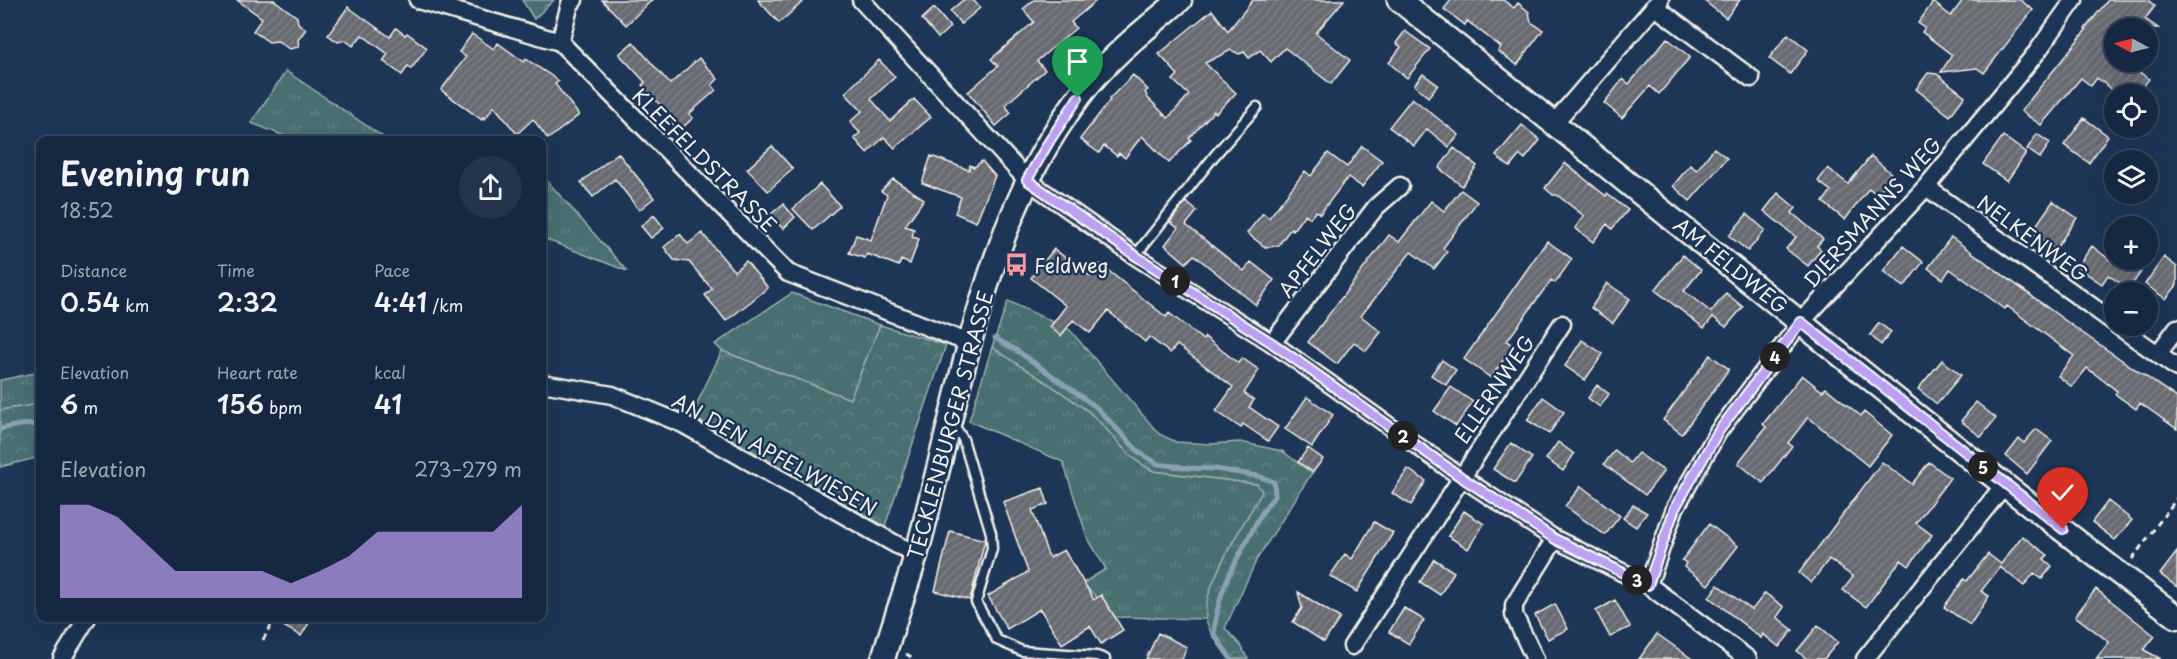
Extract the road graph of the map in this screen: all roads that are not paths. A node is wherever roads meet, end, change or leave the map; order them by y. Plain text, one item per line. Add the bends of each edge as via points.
1 (418, 0) edge
2 (574, 0) edge
3 (861, 0) edge
4 (1180, 0) edge
5 (1399, 0) edge
6 (2074, 0) edge
7 (1657, 3) edge
8 (560, 42) junction
9 (1751, 78) dead end
10 (1257, 107) dead end
11 (1555, 122) junction
12 (1027, 180) junction
13 (1400, 186) dead end
14 (1926, 187) junction
15 (1136, 256) junction
16 (2104, 315) edge
17 (1801, 322) junction
18 (1562, 324) dead end
19 (2177, 328) edge
20 (2133, 336) edge
21 (969, 343) junction
22 (1272, 343) junction
23 (2158, 354) junction
24 (2177, 368) edge
25 (546, 384) edge
26 (951, 420) junction
27 (1461, 477) junction
28 (2005, 484) junction
29 (1555, 539) junction
30 (916, 554) junction
31 (1648, 585) junction
32 (2177, 617) edge
33 (85, 622) edge
34 (1352, 646) dead end
35 (62, 659) edge
36 (883, 659) edge
37 (1105, 659) edge
38 (1535, 659) edge
39 (1749, 659) edge
40 (1865, 659) edge

1 - 8 street, KLEEFELDSTRASSE
2 - 8 street
3 - 12 street
4 - 12 street, TECKLENBURGER STRASSE via 1129,42 1096,76
5 - 11 street, AM FELDWEG
6 - 14 street, DIERSMANNS WEG via 2037,52
7 - 9 street
7 - 11 street
8 - 21 street, KLEEFELDSTRASSE via 788,273
10 - 15 lane
11 - 17 street, AM FELDWEG
12 - 15 street
12 - 21 street, TECKLENBURGER STRASSE via 996,258
13 - 22 street, APFELWEG via 1376,207
14 - 16 street, NELKENWEG
14 - 17 street, DIERSMANNS WEG
15 - 22 street
17 - 28 street, AM FELDWEG
17 - 31 street, DIERSMANNS WEG via 1718,432 1675,508
18 - 27 street, ELLERNWEG
19 - 23 street
20 - 23 street, NELKENWEG
21 - 26 street, TECKLENBURGER STRASSE
22 - 27 street
23 - 24 street, NELKENWEG
25 - 30 street, AN DEN APFELWIESEN via 612,395 683,424
26 - 30 street, TECKLENBURGER STRASSE
26 - 37 lane via 963,439 991,533 992,549 976,602 997,640 1022,651
27 - 29 street
27 - 34 street, ELLERNWEG
28 - 32 street, AM FELDWEG
28 - 40 street
29 - 31 street
29 - 38 street via 1514,605 1514,615
30 - 36 street, TECKLENBURGER STRASSE
31 - 39 street
33 - 35 street

